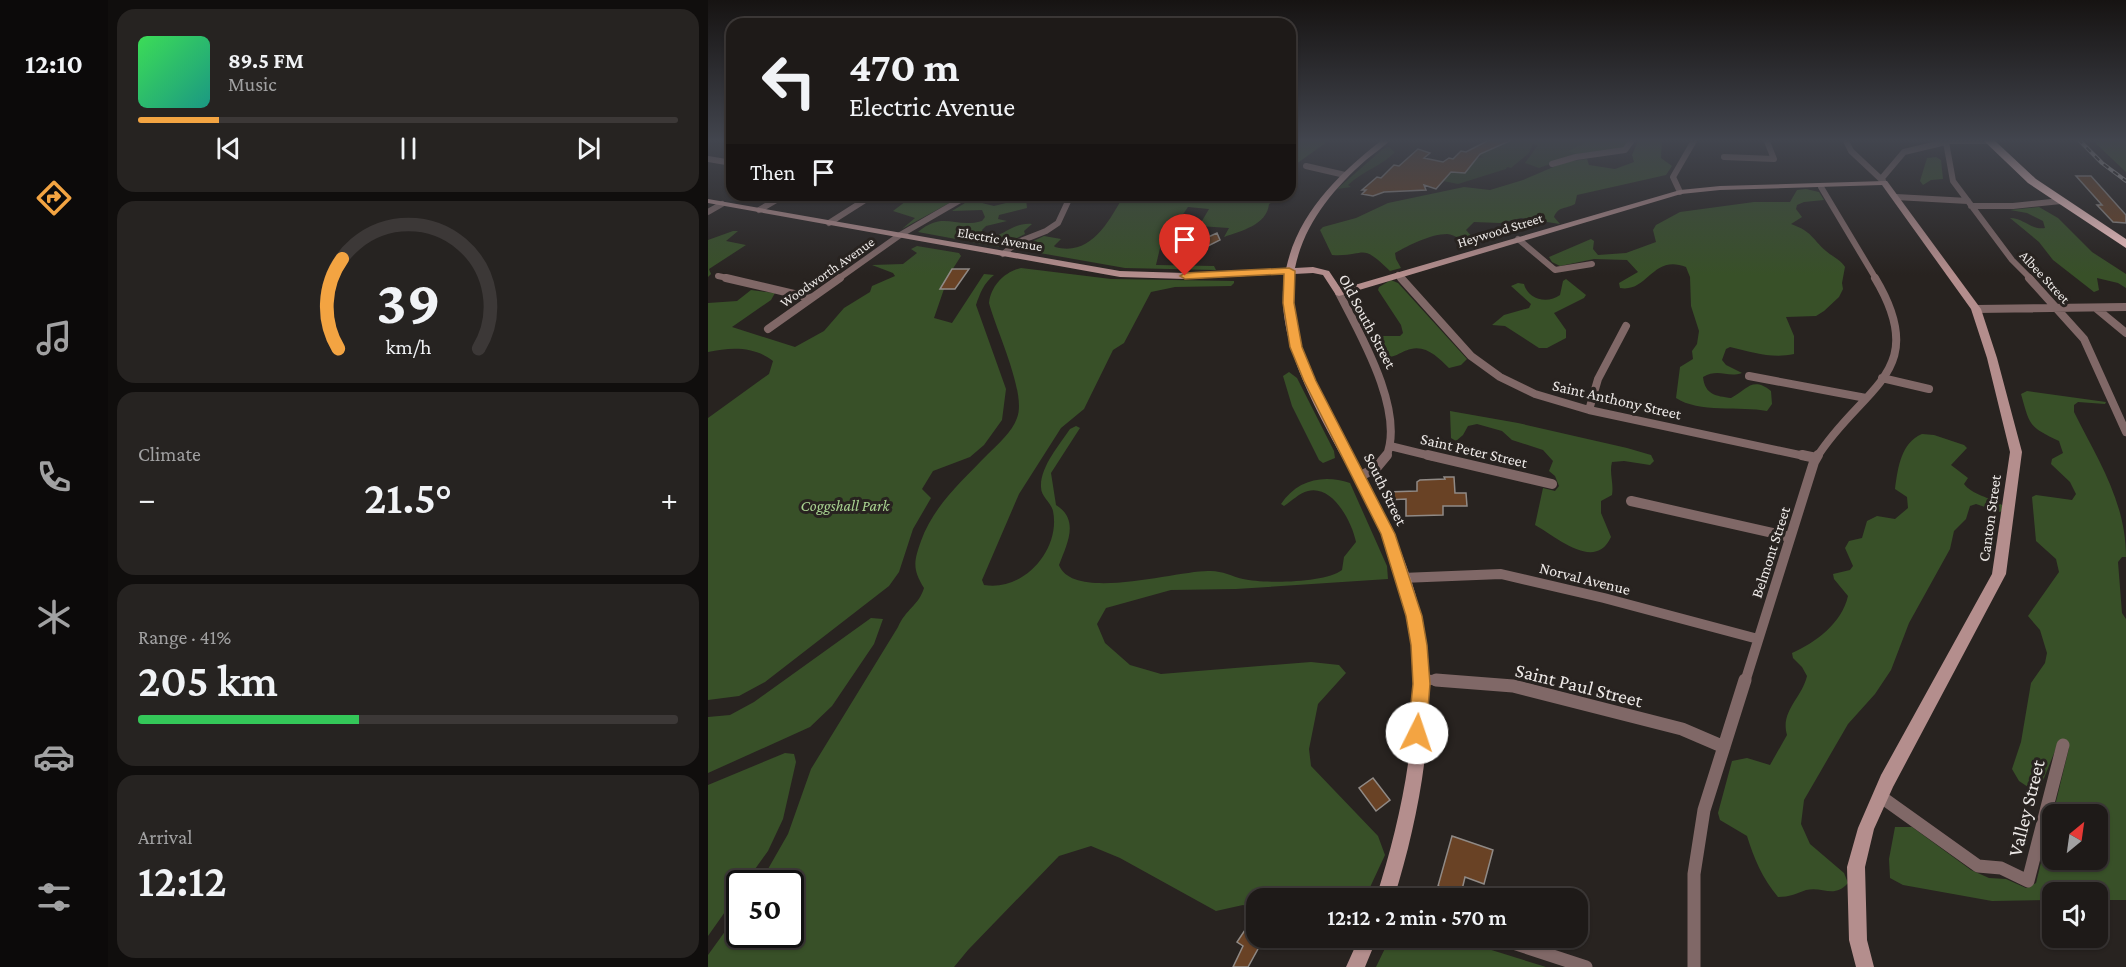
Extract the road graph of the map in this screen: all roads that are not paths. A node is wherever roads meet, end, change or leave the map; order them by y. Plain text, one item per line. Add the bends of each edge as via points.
1 (1338, 184) edge
2 (1676, 184) edge
3 (1851, 184) edge
4 (1886, 184) edge
5 (1957, 184) edge
6 (2038, 184) edge
7 (1821, 187) junction
8 (1680, 192) junction
9 (1896, 197) junction
10 (708, 201) edge
11 (775, 201) edge
12 (864, 201) edge
13 (959, 201) edge
14 (1068, 201) edge
15 (2061, 201) junction
16 (1969, 203) junction
17 (722, 204) junction
18 (759, 210) junction
19 (708, 212) edge
20 (829, 224) junction
21 (900, 235) junction
22 (1518, 239) junction
23 (2126, 244) edge
24 (1003, 254) junction
25 (1592, 264) dead end
26 (1289, 271) junction
27 (1398, 275) junction
28 (718, 276) dead end
29 (1339, 293) junction
30 (811, 298) junction
31 (2126, 307) edge
32 (2058, 308) junction
33 (1976, 309) junction
34 (2097, 309) junction
35 (1626, 326) dead end
36 (768, 329) dead end
37 (2126, 333) edge
38 (1749, 376) dead end
39 (1882, 378) junction
40 (1929, 389) dead end
41 (1866, 398) junction
42 (1589, 410) junction
43 (2126, 432) edge
44 (1389, 446) junction
45 (1816, 458) junction
46 (1359, 477) junction
47 (1552, 484) dead end
48 (1631, 501) dead end
49 (1790, 537) junction
50 (1402, 578) junction
51 (1758, 639) junction
52 (1421, 679) junction
53 (2063, 745) dead end
54 (1724, 747) junction
55 (1880, 796) junction
56 (1389, 888) edge
57 (1364, 948) edge
58 (1528, 948) edge
59 (1355, 967) edge
60 (1586, 967) edge
61 (1694, 967) edge
62 (1865, 967) edge

1 - 26 street, South Street via 1313,211 1294,250
2 - 8 street
3 - 7 street, Heywood Street
4 - 9 street, Canton Street
5 - 16 street, Albee Street
6 - 15 highway
7 - 8 street, Heywood Street
7 - 39 street, Belmont Street via 1879,284 1894,319 1897,347 1893,364
8 - 22 street, Heywood Street
9 - 16 street
9 - 33 street, Canton Street
10 - 17 street, Electric Avenue
11 - 18 street
12 - 20 street
13 - 21 street, Woodworth Avenue
14 - 24 street via 1058,223 1018,242
15 - 16 street via 2013,206
15 - 23 highway
16 - 32 street, Albee Street via 2012,260
17 - 18 street, Electric Avenue
17 - 19 street
18 - 20 street, Electric Avenue
20 - 21 street, Electric Avenue
21 - 24 street, Electric Avenue
21 - 30 street, Woodworth Avenue
22 - 25 street via 1555,270
22 - 27 street, Heywood Street
24 - 26 street, Electric Avenue via 1139,276
26 - 29 street, Old South Street via 1324,272
26 - 46 street, South Street via 1288,303 1296,347
27 - 29 street, Heywood Street
27 - 42 street, Saint Anthony Street via 1471,357 1535,394
28 - 30 street
29 - 44 street, Old South Street via 1383,380
30 - 36 street, Woodworth Avenue
31 - 34 street
32 - 33 street
32 - 34 street
32 - 43 street, Albee Street via 2090,350
33 - 55 street, Canton Street via 2016,452 1999,574
34 - 37 street
35 - 42 street via 1598,379
38 - 41 street
39 - 40 street
39 - 41 street, Belmont Street
41 - 45 street, Belmont Street
42 - 45 street, Saint Anthony Street
44 - 46 street via 1384,459
44 - 47 street, Saint Peter Street
45 - 49 street, Belmont Street
46 - 50 street, South Street via 1388,534
48 - 49 street
49 - 51 street, Belmont Street
50 - 51 street, Norval Avenue via 1501,574
50 - 52 street, South Street via 1416,626
51 - 54 street, Belmont Street
52 - 54 street, Saint Paul Street via 1513,686 1682,729
52 - 56 street, South Street via 1406,817
53 - 55 street, Valley Street via 2028,881 2001,868 1978,866
54 - 61 street, Belmont Street via 1699,831 1694,874
55 - 62 street, Canton Street via 1866,828 1856,867 1858,940
57 - 59 street
58 - 60 street

